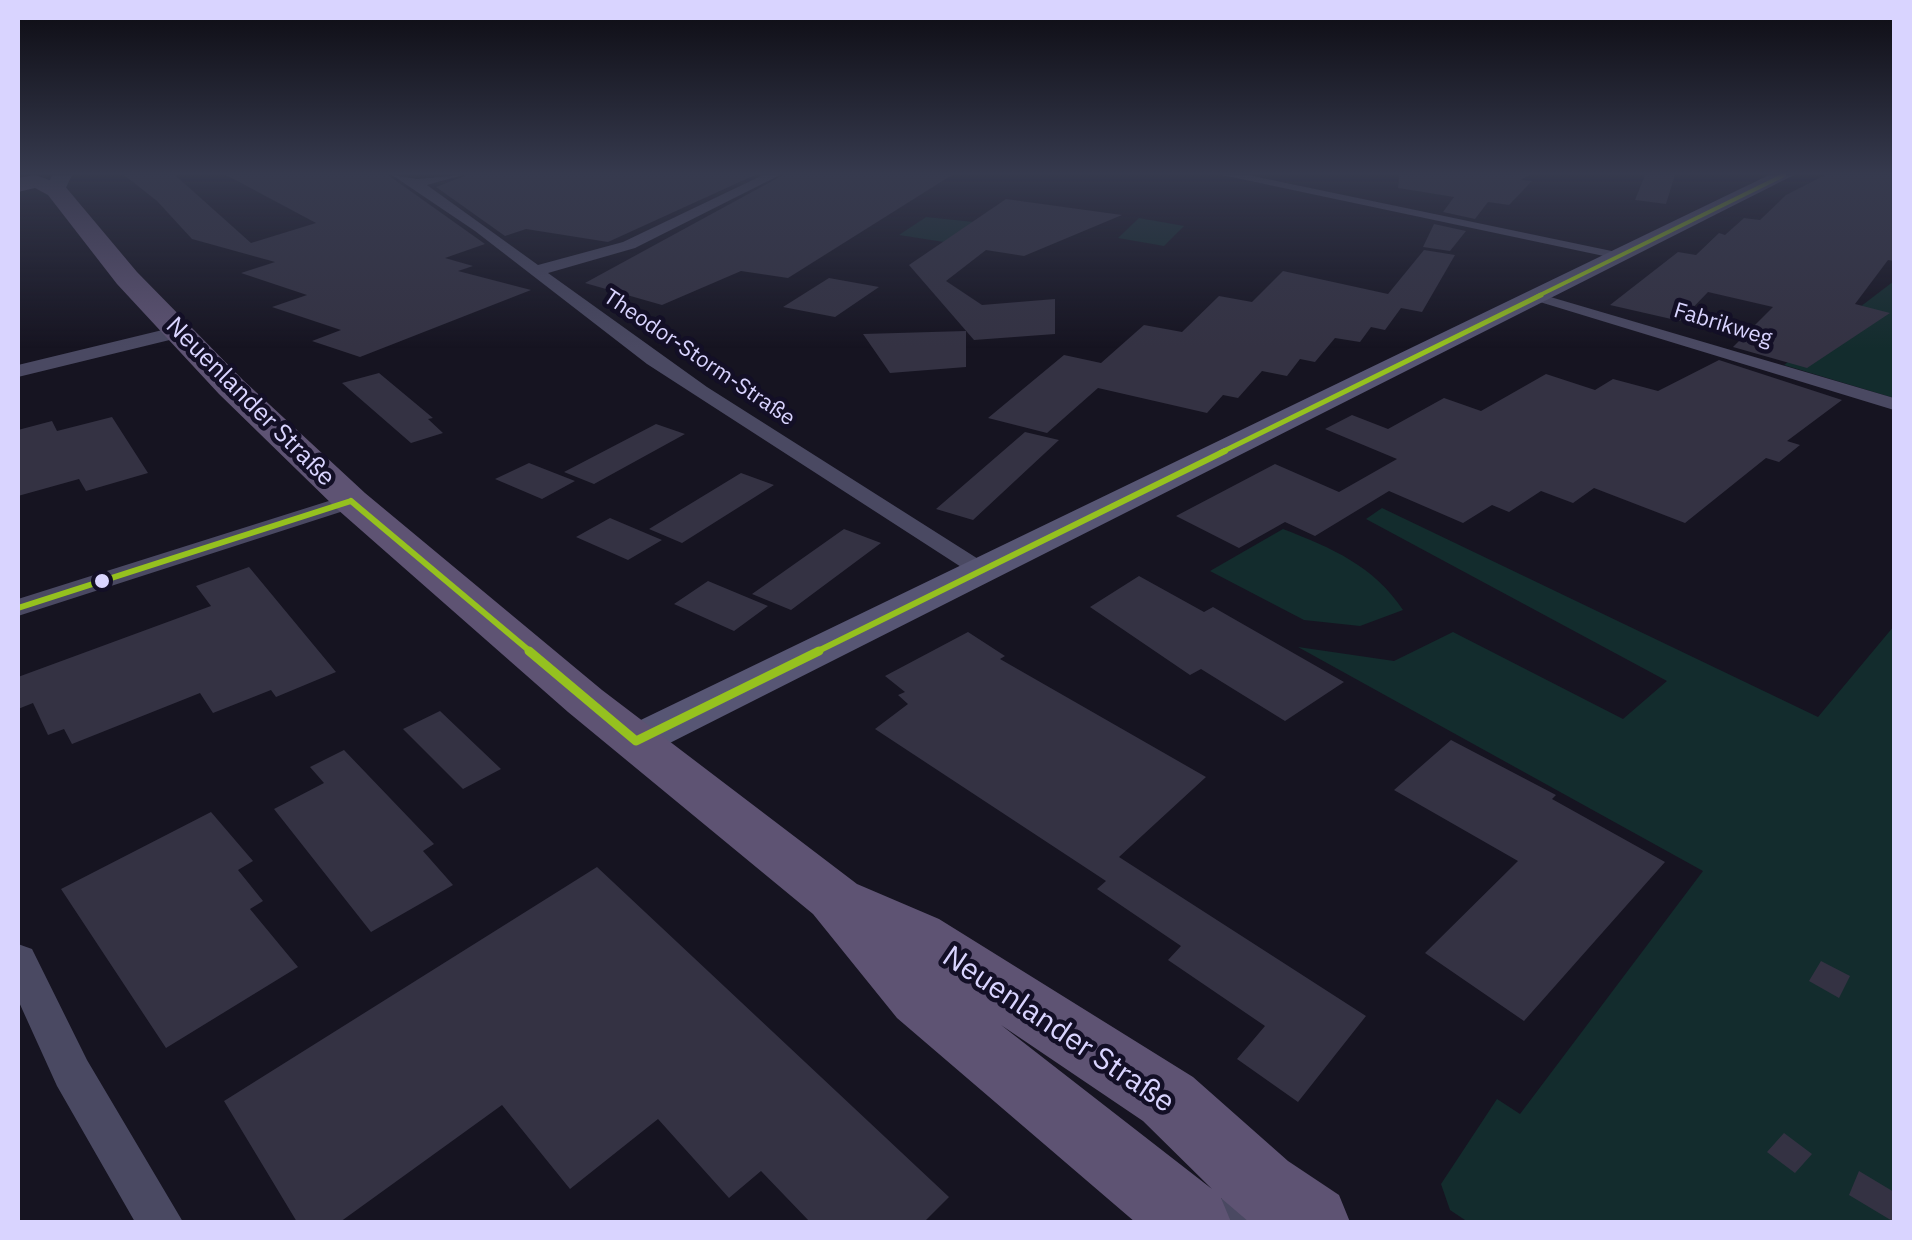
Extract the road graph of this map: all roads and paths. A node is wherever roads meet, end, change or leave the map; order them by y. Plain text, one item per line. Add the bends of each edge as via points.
1 (87, 233) edge
2 (485, 233) edge
3 (654, 233) edge
4 (1516, 233) edge
5 (1662, 233) edge
6 (1618, 254) junction
7 (533, 272) junction
8 (1536, 295) junction
9 (179, 332) junction
10 (18, 371) edge
11 (1894, 404) edge
12 (350, 502) junction
13 (981, 570) junction
14 (18, 608) edge
15 (636, 741) junction
16 (834, 898) junction
17 (18, 960) edge
18 (1269, 1211) edge
19 (160, 1222) edge
20 (1193, 1222) edge

1 - 9 main road, Neuenlander Straße
2 - 7 street, Theodor-Storm-Straße
3 - 7 street
4 - 6 street
5 - 6 street
6 - 8 street
7 - 13 street, Theodor-Storm-Straße via 769,436
8 - 11 street, Fabrikweg
8 - 13 street
9 - 10 street
9 - 12 main road, Neuenlander Straße
12 - 14 street
12 - 15 main road, Neuenlander Straße
13 - 15 street
15 - 16 main road, Neuenlander Straße
16 - 18 main road, Neuenlander Straße via 916,936 1168,1099
16 - 20 main road, Neuenlander Straße via 920,999
17 - 19 street via 72,1073

